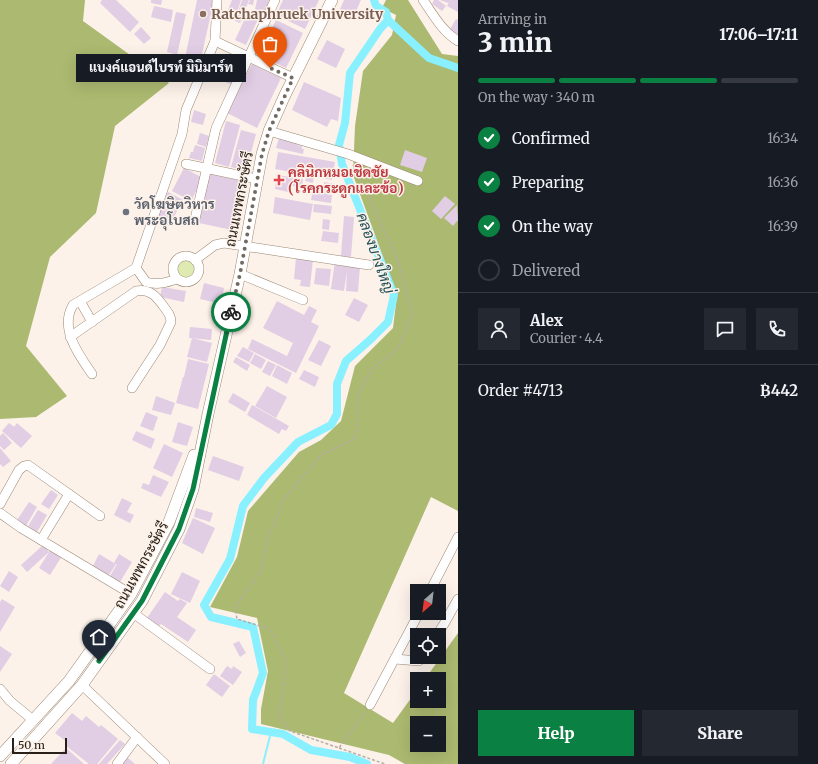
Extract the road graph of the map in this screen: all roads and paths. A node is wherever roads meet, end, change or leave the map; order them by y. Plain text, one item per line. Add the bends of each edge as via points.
1 (217, 0) edge
2 (275, 0) edge
3 (332, 0) edge
4 (423, 0) edge
5 (215, 41) junction
6 (458, 41) edge
7 (248, 57) junction
8 (293, 78) junction
9 (269, 131) junction
10 (345, 154) junction
11 (186, 164) dead end
12 (207, 168) junction
13 (258, 179) junction
14 (418, 181) dead end
15 (195, 219) dead end
16 (245, 246) junction
17 (195, 260) junction
18 (369, 265) dead end
19 (136, 268) junction
20 (240, 274) junction
21 (177, 279) junction
22 (303, 300) dead end
23 (80, 301) junction
24 (92, 322) junction
25 (70, 337) junction
26 (92, 374) dead end
27 (132, 388) dead end
28 (188, 487) junction
29 (69, 494) junction
30 (0, 504) edge
31 (0, 513) edge
32 (100, 516) dead end
33 (458, 537) edge
34 (41, 540) junction
35 (456, 548) edge
36 (434, 584) edge
37 (131, 594) junction
38 (458, 599) edge
39 (133, 613) junction
40 (415, 620) edge
41 (441, 628) edge
42 (395, 659) junction
43 (410, 660) edge
44 (210, 668) dead end
45 (82, 685) junction
46 (0, 689) edge
47 (370, 705) joint
48 (33, 720) junction
49 (137, 737) junction
50 (339, 748) junction
51 (0, 756) edge
52 (162, 762) edge
53 (11, 764) edge
54 (117, 764) edge
55 (386, 764) edge

1 - 5 street
2 - 7 street
3 - 8 main road, ถนนเทพกระษัตรี
4 - 6 street via 440,26
5 - 7 street
5 - 19 street via 186,110 182,134
7 - 8 street
7 - 12 street via 218,122
8 - 9 main road, ถนนเทพกระษัตรี
9 - 10 street
9 - 13 main road, ถนนเทพกระษัตรี
10 - 14 street
10 - 50 path via 397,257 413,314 397,350 373,368 359,393 356,438 321,455 281,503 269,534 261,571 235,608 237,619 270,629 285,660 279,716 290,731
11 - 12 street
12 - 13 street
12 - 15 street
13 - 16 main road, ถนนเทพกระษัตรี
16 - 17 street via 224,243 215,245
16 - 18 street
16 - 20 main road, ถนนเทพกระษัตรี
17 - 21 street via 199,266 196,278 187,282
17 - 21 street via 184,256 174,262 172,270
19 - 21 street via 146,282 163,284
19 - 23 street
20 - 22 street
20 - 28 main road, ถนนเทพกระษัตรี via 208,414
23 - 24 street
23 - 25 street via 73,305 70,311
24 - 25 street
24 - 27 street via 141,290 155,295 167,311 171,319 170,324 160,345
25 - 26 street
28 - 37 main road, ถนนเทพกระษัตรี
28 - 39 main road, ถนนเทพกระษัตรี via 179,529 142,601
29 - 30 street via 28,465 19,470
29 - 32 street
29 - 34 street
31 - 34 street
33 - 35 street
34 - 37 street
35 - 36 street
37 - 48 main road, ถนนเทพกระษัตรี via 69,681
38 - 41 street
39 - 44 street
39 - 45 main road, ถนนเทพกระษัตรี
40 - 42 street
42 - 43 street
42 - 47 street
45 - 49 street
45 - 53 main road, ถนนเทพกระษัตรี
46 - 48 street
47 - 50 path
48 - 51 main road, ถนนเทพกระษัตรี
49 - 52 street
49 - 54 street
50 - 55 path

